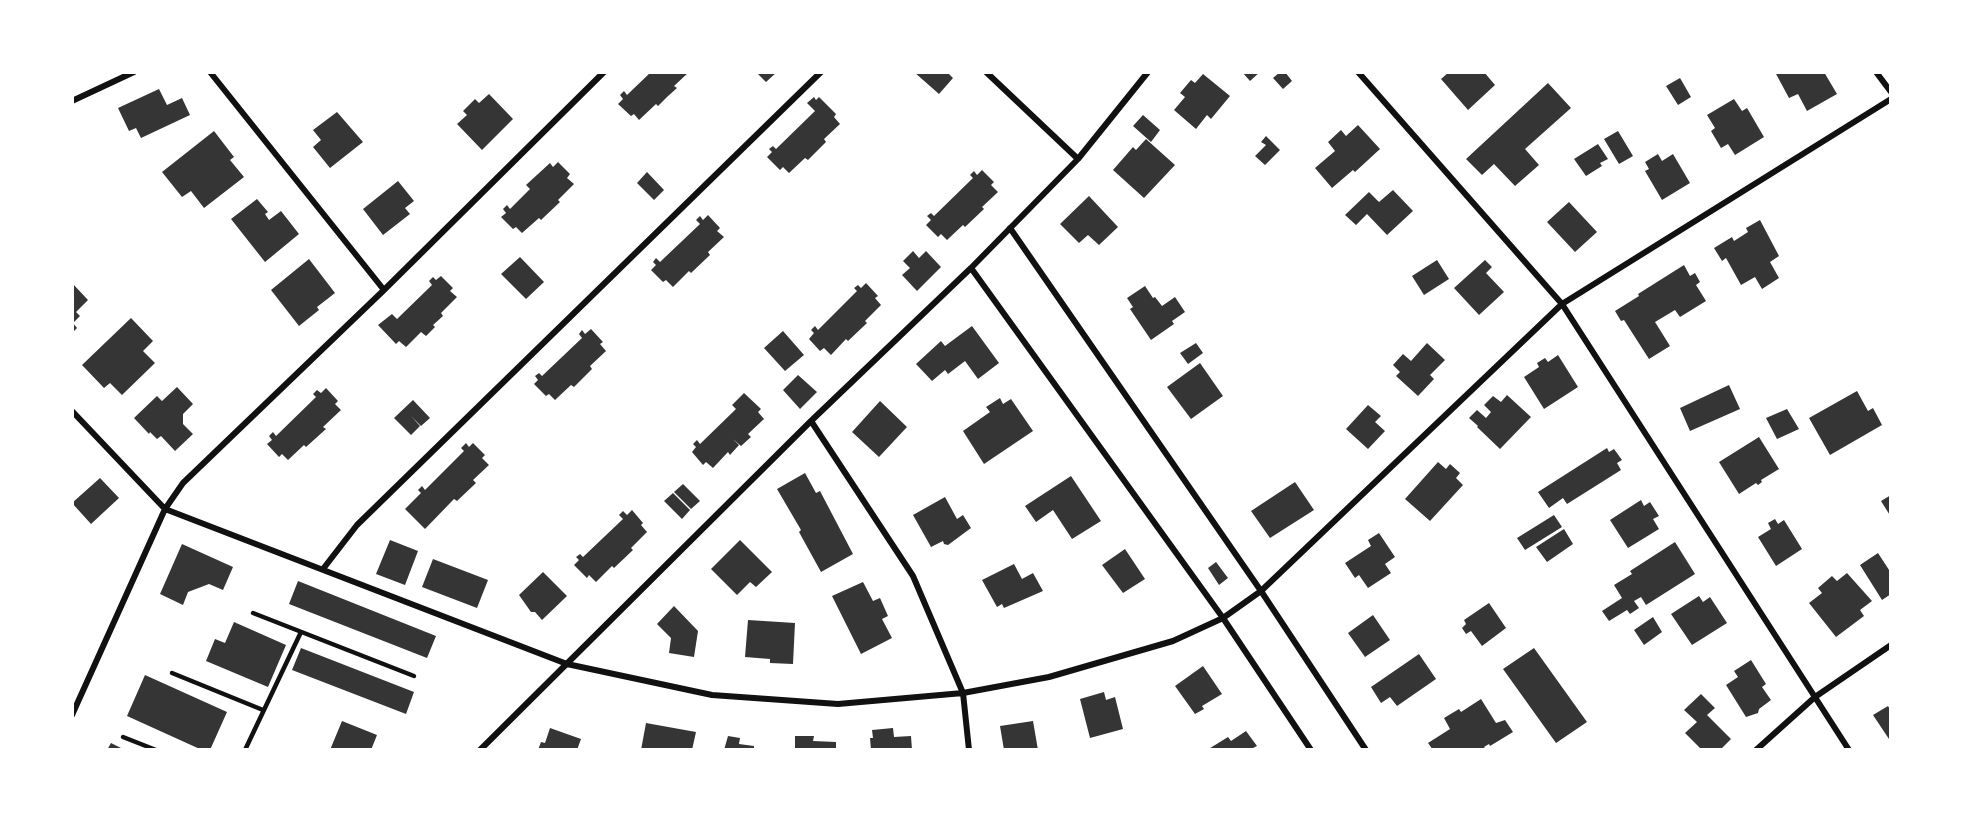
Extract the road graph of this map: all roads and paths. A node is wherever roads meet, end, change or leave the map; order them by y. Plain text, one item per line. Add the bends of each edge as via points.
1 (134, 72) edge
2 (210, 72) edge
3 (604, 72) edge
4 (820, 72) edge
5 (986, 72) edge
6 (1148, 72) edge
7 (1358, 72) edge
8 (1876, 72) edge
9 (1891, 92) edge
10 (1891, 99) edge
11 (72, 101) edge
12 (1078, 159) junction
13 (1010, 228) junction
14 (971, 268) junction
15 (384, 290) junction
16 (1562, 304) junction
17 (72, 411) edge
18 (811, 421) junction
19 (165, 509) junction
20 (323, 569) junction
21 (1261, 591) junction
22 (253, 613) dead end
23 (1223, 618) junction
24 (301, 632) junction
25 (1891, 645) edge
26 (567, 664) junction
27 (172, 673) dead end
28 (414, 676) dead end
29 (963, 693) junction
30 (1815, 697) junction
31 (263, 710) junction
32 (72, 716) edge
33 (123, 737) dead end
34 (156, 750) edge
35 (244, 750) edge
36 (480, 750) edge
37 (969, 750) edge
38 (1311, 750) edge
39 (1366, 750) edge
40 (1756, 750) edge
41 (1849, 750) edge

1 - 11 street
2 - 15 street
3 - 15 street
4 - 20 street via 357,525
5 - 12 street
6 - 12 street
7 - 16 street
8 - 9 street
10 - 16 street
12 - 13 street
13 - 14 street
13 - 21 street
14 - 18 street
14 - 23 street
15 - 19 street via 183,483
16 - 21 street
16 - 30 street
17 - 19 street
18 - 26 street
18 - 29 street via 913,576
19 - 20 street
19 - 32 street
20 - 26 street
21 - 23 street
21 - 39 street
22 - 24 lane
23 - 29 street via 1173,641 1049,678
23 - 38 street
24 - 28 lane
24 - 31 lane
25 - 30 street
26 - 29 street via 712,695 838,704
26 - 36 street
27 - 31 lane
29 - 37 street
30 - 40 street
30 - 41 street
31 - 35 lane
33 - 34 lane

